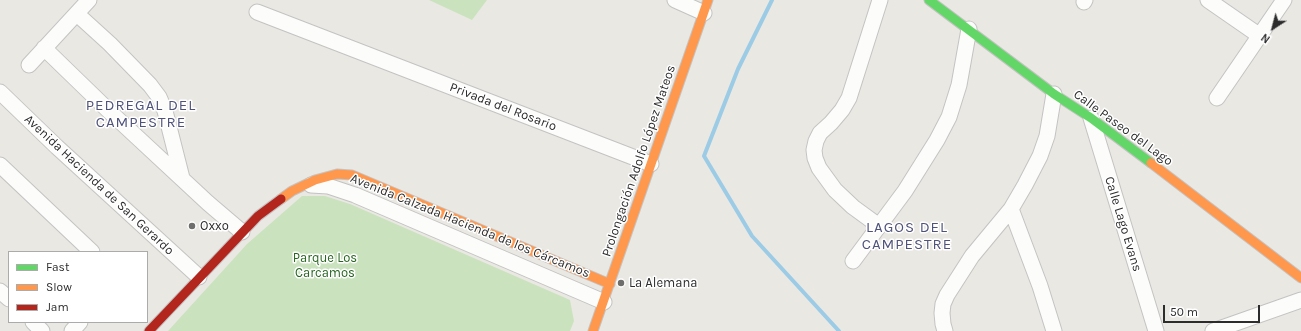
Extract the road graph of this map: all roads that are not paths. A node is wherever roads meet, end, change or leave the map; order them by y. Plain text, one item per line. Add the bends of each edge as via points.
1 (89, 0) edge
2 (675, 0) edge
3 (880, 0) edge
4 (929, 0) edge
5 (1208, 0) edge
6 (1284, 0) edge
7 (706, 7) edge
8 (257, 12) dead end
9 (77, 14) junction
10 (969, 29) junction
11 (1260, 36) junction
12 (44, 48) junction
13 (29, 65) dead end
14 (0, 92) edge
15 (1054, 94) junction
16 (1217, 98) dead end
17 (1090, 118) junction
18 (651, 164) junction
19 (1, 169) edge
20 (182, 178) junction
21 (306, 184) junction
22 (1011, 209) junction
23 (879, 226) junction
24 (242, 232) junction
25 (91, 251) edge
26 (853, 261) dead end
27 (199, 277) junction
28 (1301, 278) edge
29 (610, 284) junction
30 (0, 291) edge
31 (8, 298) edge
32 (1301, 300) edge
33 (604, 302) junction
34 (34, 323) edge
35 (79, 323) edge
36 (42, 331) edge
37 (72, 331) edge
38 (149, 331) edge
39 (593, 331) edge
40 (945, 331) edge
41 (1054, 331) edge
42 (1156, 331) edge
43 (1213, 331) edge

1 - 9 street
2 - 7 street
3 - 23 street via 849,98 842,110 820,133 814,150 819,168 835,190
4 - 10 street, Calle Paseo del Lago
5 - 11 street
6 - 11 street
7 - 18 street, Prolongación Adolfo López Mateos
8 - 18 street, Privada del Rosario
9 - 12 street
9 - 20 street via 110,44 160,97
10 - 15 street, Calle Paseo del Lago
10 - 23 street via 959,85 949,116 938,140
11 - 16 street
12 - 13 street
12 - 20 street
14 - 27 street, Avenida Hacienda de San Gerardo
15 - 17 street, Calle Paseo del Lago
15 - 22 street via 1047,136
17 - 28 street, Calle Paseo del Lago
17 - 42 street, Calle Lago Evans
18 - 29 street, Prolongación Adolfo López Mateos
19 - 25 street
20 - 24 street
21 - 24 street, Avenida Calzada Hacienda de los Cárcamos via 280,198
21 - 29 street, Avenida Calzada Hacienda de los Cárcamos via 337,174 352,175
21 - 33 street, Avenida Calzada Hacienda de los Cárcamos via 328,186 355,195
22 - 40 street via 972,256 947,294 942,313
22 - 41 street
23 - 26 street
24 - 27 street, Avenida Calzada Hacienda de los Cárcamos
27 - 38 street, Avenida Calzada Hacienda de los Cárcamos
29 - 33 street, Prolongación Adolfo López Mateos
30 - 31 street
32 - 43 street
33 - 39 street, Prolongación Adolfo López Mateos
34 - 36 street
35 - 37 street

